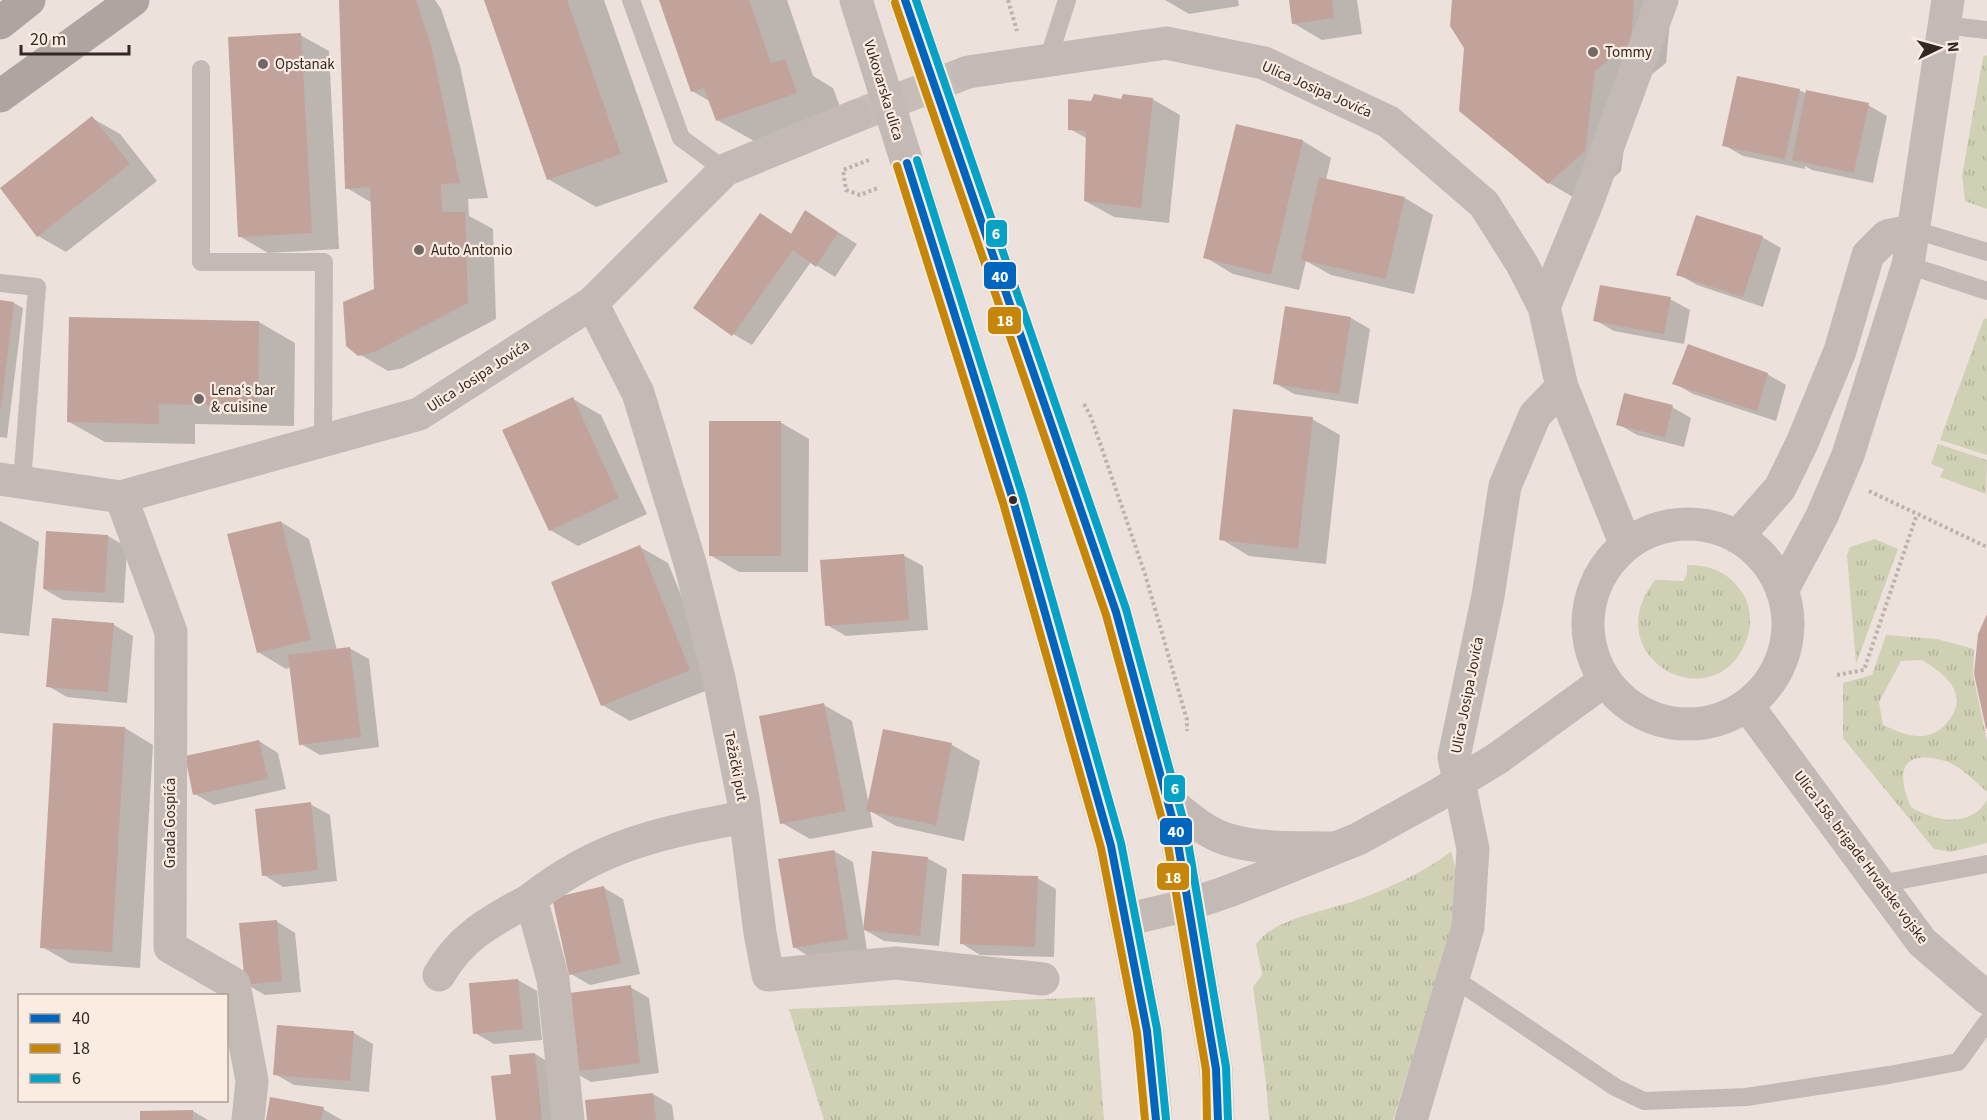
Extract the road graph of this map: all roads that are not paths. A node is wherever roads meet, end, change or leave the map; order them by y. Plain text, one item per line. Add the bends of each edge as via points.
1 (29, 0) edge
2 (133, 0) edge
3 (631, 0) edge
4 (856, 0) edge
5 (905, 0) edge
6 (1067, 0) edge
7 (1662, 0) edge
8 (1946, 12) edge
9 (0, 22) edge
10 (1987, 30) edge
11 (1048, 60) junction
12 (201, 69) dead end
13 (968, 72) tunnel mouth
14 (0, 96) edge
15 (856, 116) tunnel mouth
16 (725, 170) junction
17 (1915, 230) junction
18 (1987, 252) edge
19 (1908, 265) junction
20 (0, 283) edge
21 (1987, 291) edge
22 (592, 303) junction
23 (1544, 307) junction
24 (1562, 387) junction
25 (323, 441) junction
26 (11, 481) edge
27 (121, 497) junction
28 (1737, 537) junction
29 (1626, 545) junction
30 (1782, 591) junction
31 (1605, 681) junction
32 (1747, 705) junction
33 (1168, 801) junction
34 (746, 818) junction
35 (1334, 849) junction
36 (1987, 864) edge
37 (1880, 884) junction
38 (531, 899) junction
39 (1188, 905) junction
40 (1125, 920) junction
41 (439, 975) dead end
42 (1043, 979) dead end
43 (1455, 979) junction
44 (1987, 998) edge
45 (1987, 1022) edge
46 (248, 1120) edge
47 (568, 1120) edge
48 (1156, 1120) edge
49 (1218, 1120) edge
50 (1411, 1120) edge

1 - 9 highway
2 - 14 highway
3 - 16 lane via 681,138
4 - 40 street, Vukovarska ulica via 1013,500 1111,846
5 - 33 street via 1116,612
6 - 11 lane
7 - 23 street
8 - 10 lane
8 - 17 street
11 - 13 street, Ulica Josipa Jovića
11 - 23 street, Ulica Josipa Jovića via 1166,43 1264,63 1389,122 1484,204
12 - 25 lane via 201,262 324,262
15 - 16 street, Ulica Josipa Jovića
16 - 22 street, Ulica Josipa Jovića
17 - 18 lane
17 - 19 street
17 - 28 street via 1887,236 1868,255 1840,351 1802,442 1780,488
19 - 21 lane
19 - 30 street via 1848,455
20 - 26 lane via 37,287
22 - 25 street, Ulica Josipa Jovića via 418,414
22 - 34 street, Težački put via 638,393 663,471 719,678
23 - 24 street, Ulica Josipa Jovića
24 - 29 street, Ulica Josipa Jovića
24 - 43 street, Ulica Josipa Jovića via 1535,415 1505,486 1488,596 1454,757 1473,849 1468,927
25 - 27 street, Ulica Josipa Jovića
26 - 27 street, Ulica Josipa Jovića
27 - 46 street, Grada Gospića via 171,632 170,947 234,984 252,1081
28 - 29 street via 1710,526 1681,524 1652,530
28 - 30 street via 1771,569
29 - 31 street via 1605,567 1590,604 1587,624 1592,654
30 - 32 street via 1787,622 1784,654 1769,683
31 - 32 street via 1627,704 1655,719 1687,725 1718,720
31 - 35 street, bridge via 1498,758 1436,796
32 - 37 street, Ulica 158. brigade Hrvatske vojske
33 - 35 street via 1200,826 1225,839
33 - 39 street
34 - 38 street via 682,828 614,848 556,879
34 - 42 street, Težački put via 768,975 896,963
35 - 39 street
36 - 37 lane
37 - 44 street, Ulica 158. brigade Hrvatske vojske via 1922,942
38 - 41 street via 480,927 451,953
38 - 47 street via 553,979
39 - 40 street
39 - 49 street via 1216,1069
40 - 48 street, Vukovarska ulica via 1147,1031
43 - 45 lane via 1615,1087 1644,1101 1746,1097 1958,1062
43 - 50 street, Ulica Josipa Jovića

